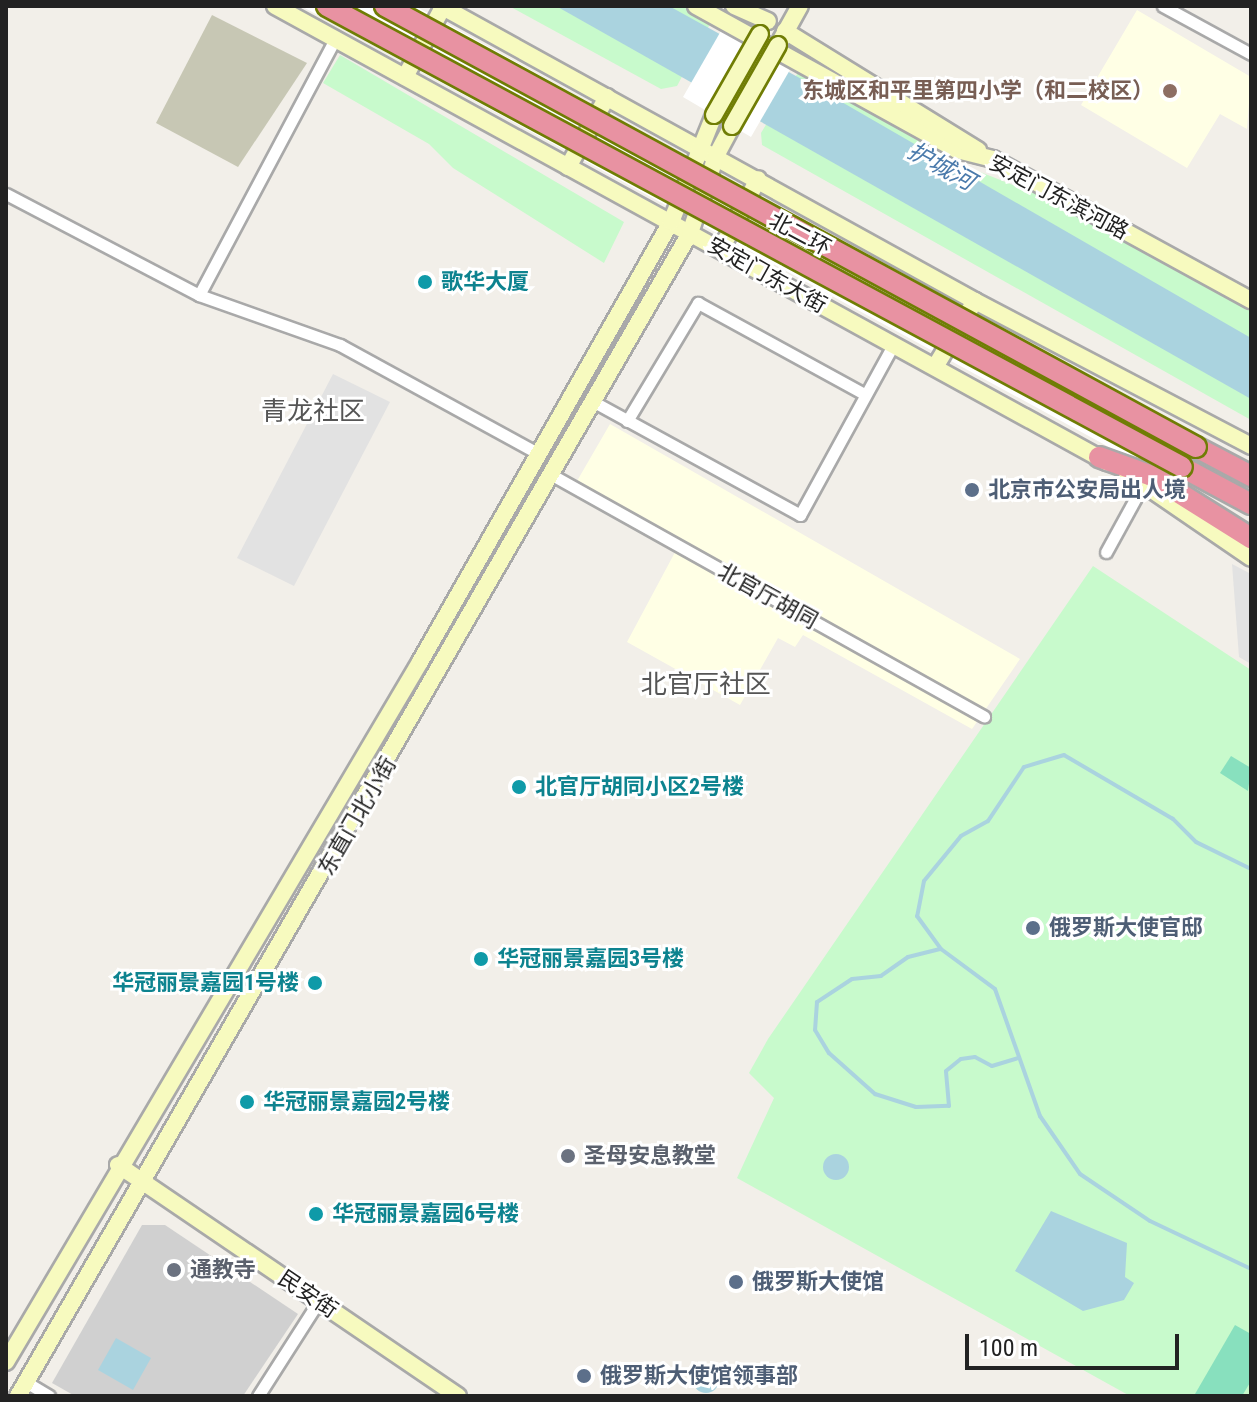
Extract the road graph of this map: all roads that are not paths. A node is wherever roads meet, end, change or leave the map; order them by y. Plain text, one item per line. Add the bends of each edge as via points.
1 (275, 6) edge
2 (327, 6) edge
3 (385, 6) edge
4 (442, 6) edge
5 (696, 6) edge
6 (734, 6) edge
7 (777, 6) edge
8 (800, 6) edge
9 (1163, 6) edge
10 (764, 28) junction
11 (782, 38) junction
12 (335, 39) junction
13 (1251, 54) edge
14 (405, 77) junction
15 (607, 97) junction
16 (698, 147) junction
17 (716, 156) junction
18 (993, 159) junction
19 (568, 167) junction
20 (758, 179) junction
21 (6, 194) edge
22 (671, 222) junction
23 (690, 233) junction
24 (721, 249) junction
25 (199, 295) junction
26 (1251, 300) edge
27 (975, 301) junction
28 (893, 345) junction
29 (935, 367) junction
30 (864, 394) junction
31 (594, 402) junction
32 (627, 421) junction
33 (1251, 446) edge
34 (539, 454) junction
35 (1099, 457) junction
36 (1190, 471) junction
37 (552, 475) junction
38 (1251, 476) edge
39 (1144, 483) junction
40 (1251, 504) edge
41 (1251, 519) edge
42 (1251, 538) edge
43 (1106, 552) dead end
44 (1251, 558) edge
45 (420, 662) junction
46 (438, 674) junction
47 (984, 716) dead end
48 (118, 1165) junction
49 (142, 1179) junction
50 (318, 1302) junction
51 (6, 1362) edge
52 (22, 1389) edge
53 (49, 1396) edge
54 (258, 1396) edge
55 (458, 1396) edge

1 - 12 street, 安定门东大街
2 - 36 highway, 北二环, bridge
3 - 38 highway, 北二环, bridge
4 - 14 street
4 - 15 street
5 - 18 street, 安定门东滨河路 via 957,150
6 - 10 street
7 - 10 street, 东直门北小街
8 - 11 street, 东直门北小街
9 - 13 street
10 - 16 street, 东直门北小街, bridge
11 - 17 street, 东直门北小街, bridge
11 - 18 street
12 - 14 street, 安定门东大街
12 - 25 street
14 - 19 street, 安定门东大街
15 - 16 street
15 - 19 street
16 - 17 street
16 - 22 street, 东直门北小街
17 - 20 street
17 - 23 street, 东直门北小街
18 - 26 street, 安定门东滨河路
19 - 22 street, 安定门东大街
20 - 24 street
20 - 27 street
21 - 25 street
22 - 23 street, 安定门东大街
22 - 34 street, 东直门北小街
23 - 24 street, 安定门东大街
23 - 31 street, 东直门北小街
24 - 28 street, 安定门东大街
25 - 34 street via 340,345
27 - 29 street
27 - 33 street
28 - 29 street, 安定门东大街
28 - 30 street
29 - 35 street, 安定门东大街
30 - 32 street via 698,303
30 - 32 street via 800,515
31 - 32 street
31 - 37 street, 东直门北小街
34 - 45 street, 东直门北小街
35 - 39 street, 安定门东大街
35 - 42 highway via 1152,476
36 - 40 highway, 北二环
36 - 41 highway
37 - 46 street, 东直门北小街
37 - 47 street, 北官厅胡同
39 - 43 street
39 - 44 street, 安定门东大街
45 - 46 street
45 - 48 street, 东直门北小街
46 - 49 street, 东直门北小街
48 - 49 street, 民安街
48 - 51 street, 东直门北小街
49 - 50 street, 民安街
49 - 52 street, 东直门北小街
50 - 54 street
50 - 55 street, 民安街
52 - 53 street

